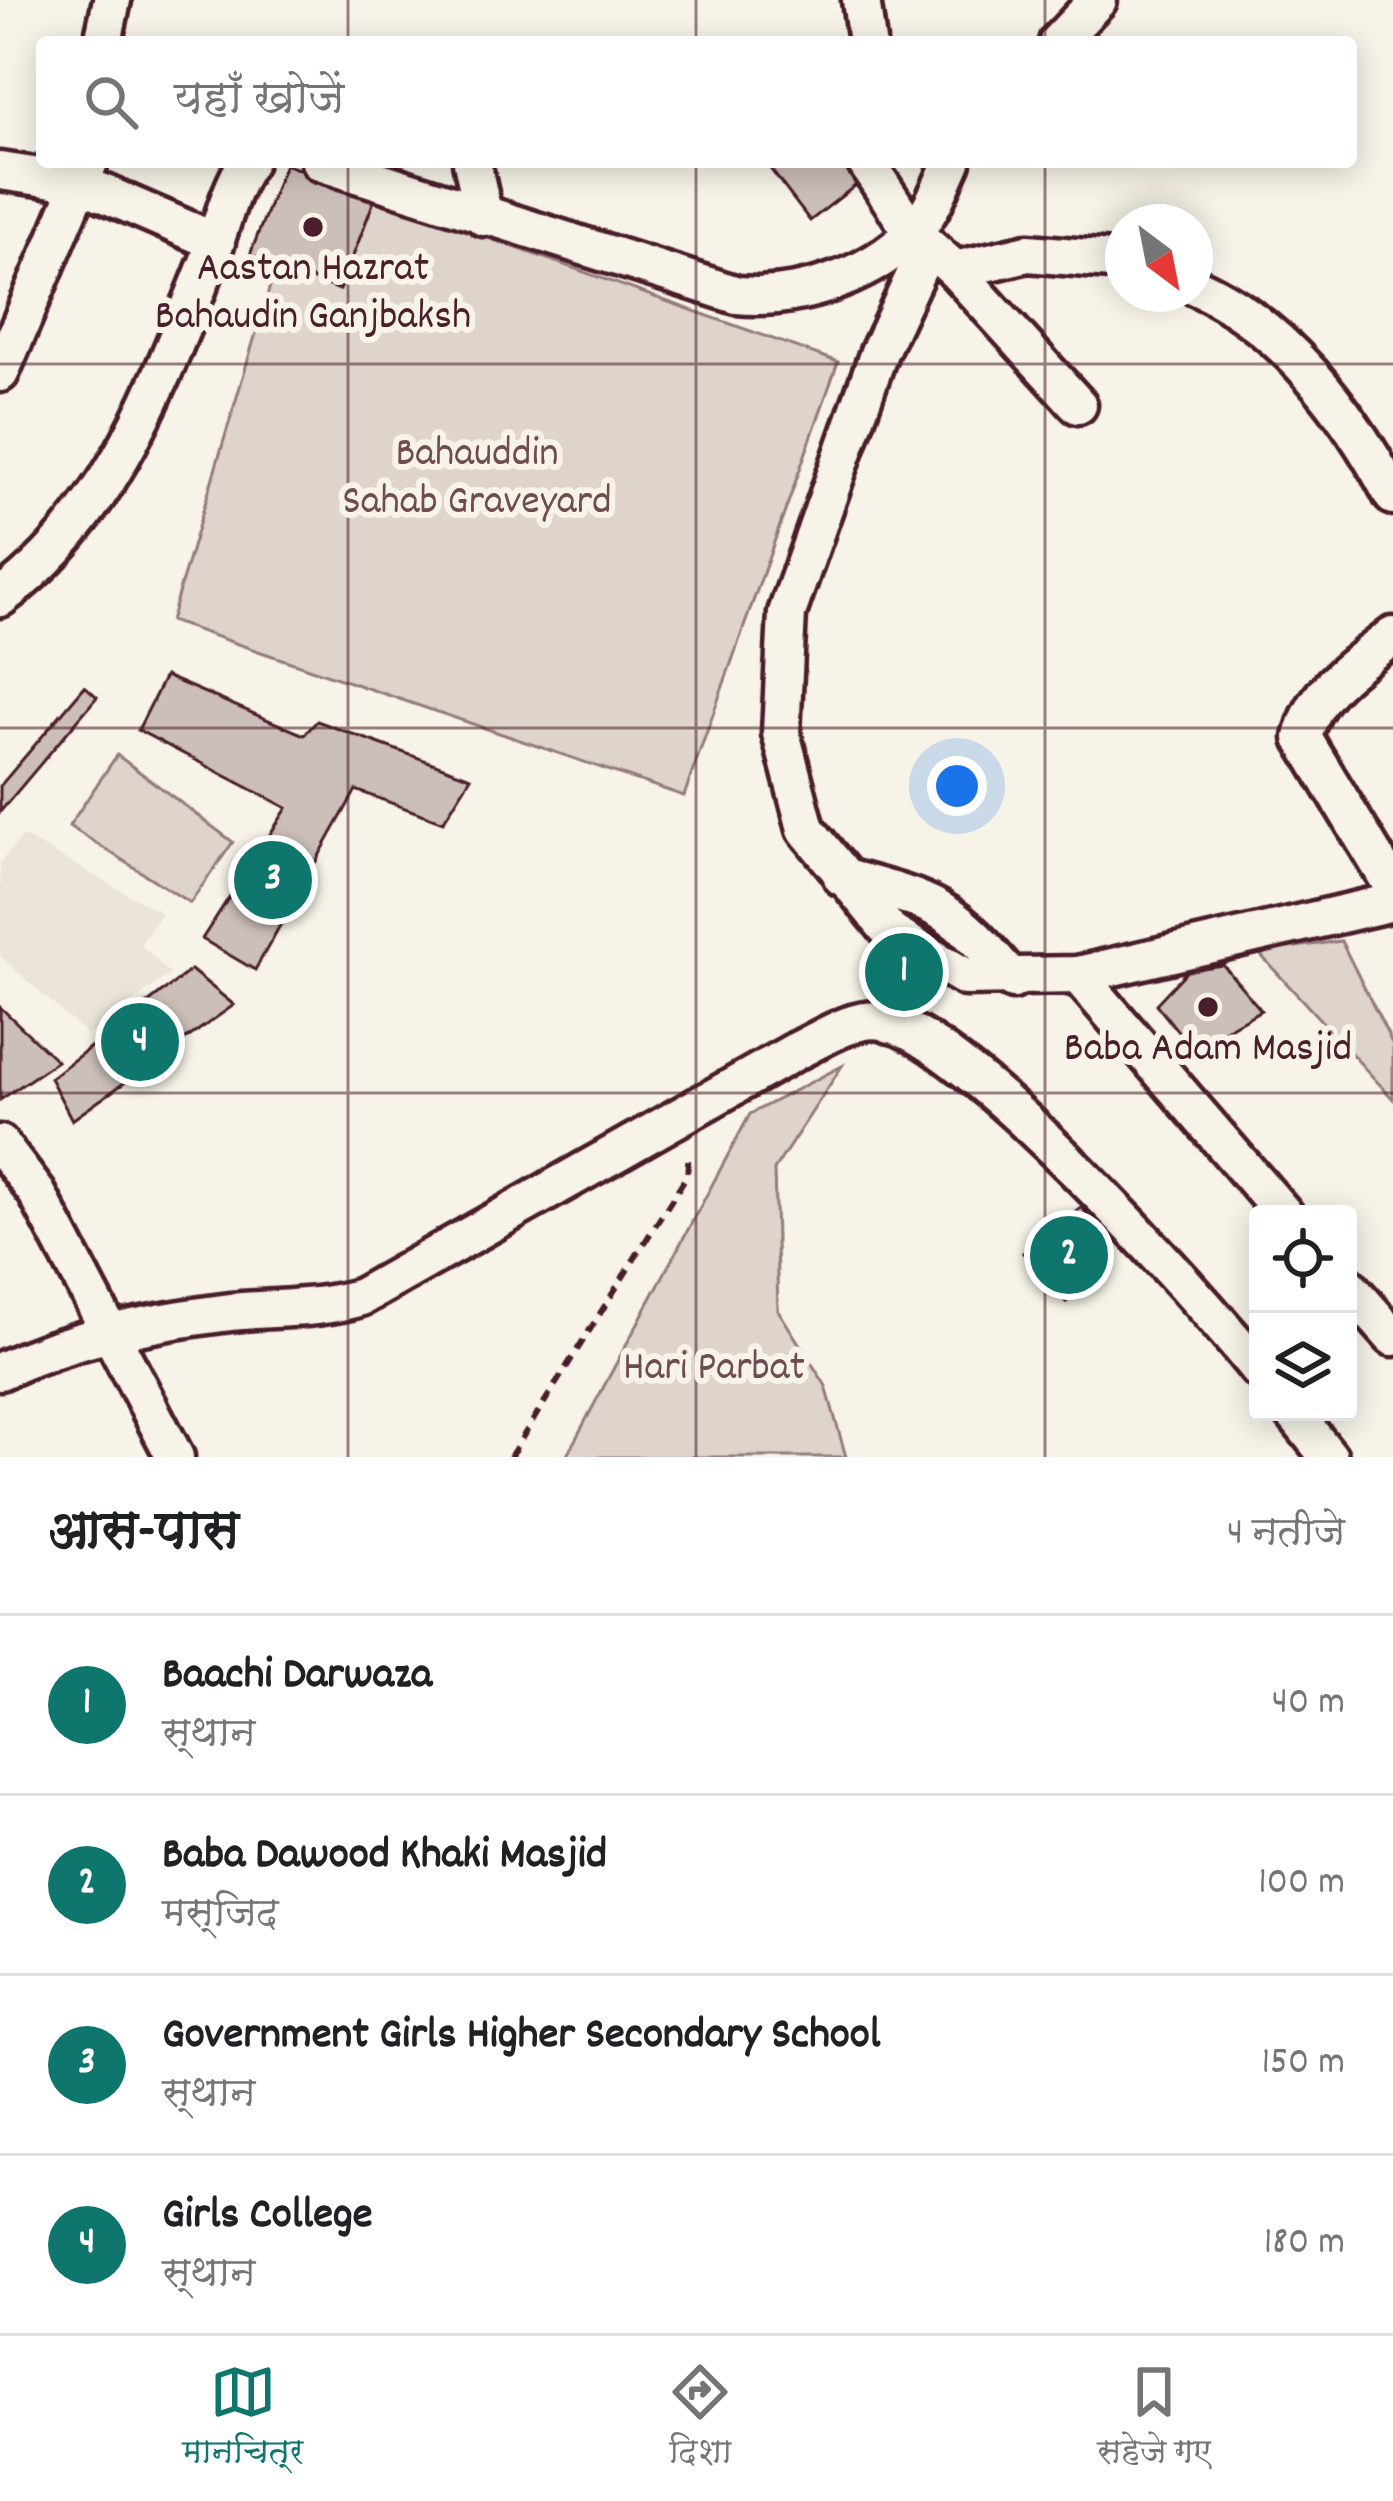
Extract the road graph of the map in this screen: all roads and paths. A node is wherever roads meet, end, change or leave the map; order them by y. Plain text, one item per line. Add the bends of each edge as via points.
1 (112, 0) edge
2 (861, 0) edge
3 (1098, 0) edge
4 (104, 36) edge
5 (866, 36) edge
6 (1064, 36) edge
7 (246, 168) edge
8 (338, 168) edge
9 (473, 168) edge
10 (870, 168) edge
11 (951, 168) edge
12 (0, 171) edge
13 (84, 172) edge
14 (484, 217) junction
15 (216, 242) junction
16 (932, 250) junction
17 (1105, 259) edge
18 (1213, 298) edge
19 (0, 373) edge
20 (1078, 405) dead end
21 (1383, 456) edge
22 (1393, 496) edge
23 (0, 598) edge
24 (1393, 636) edge
25 (842, 877) junction
26 (1393, 887) edge
27 (1393, 902) edge
28 (908, 964) junction
29 (1078, 975) junction
30 (1012, 980) junction
31 (890, 1024) junction
32 (692, 1112) junction
33 (0, 1144) edge
34 (1276, 1205) edge
35 (1357, 1296) edge
36 (111, 1332) junction
37 (1393, 1337) edge
38 (1249, 1359) edge
39 (0, 1371) edge
40 (1300, 1421) edge
41 (175, 1457) edge
42 (510, 1457) edge
43 (1329, 1457) edge

1 - 4 street
2 - 5 street
3 - 6 street
7 - 15 street
8 - 14 street
9 - 14 street
10 - 16 street
11 - 16 street
12 - 13 street
13 - 15 street
13 - 19 street
14 - 16 street via 736,296 823,287
15 - 23 street via 122,462 86,517
16 - 17 street
16 - 20 street
16 - 25 street via 871,374 787,613 781,733 790,782 806,830
18 - 21 street via 1291,352
21 - 22 street
24 - 26 street via 1322,694 1303,738
25 - 28 street
25 - 30 street via 927,899 970,929
27 - 29 street
28 - 30 street
28 - 31 street
29 - 30 street
29 - 34 street
31 - 32 street via 846,1027
31 - 38 street via 951,1056 1067,1163
32 - 36 street via 361,1297
32 - 42 path via 687,1175
33 - 36 street via 37,1193
35 - 37 street
36 - 39 street
36 - 41 street
40 - 43 street

